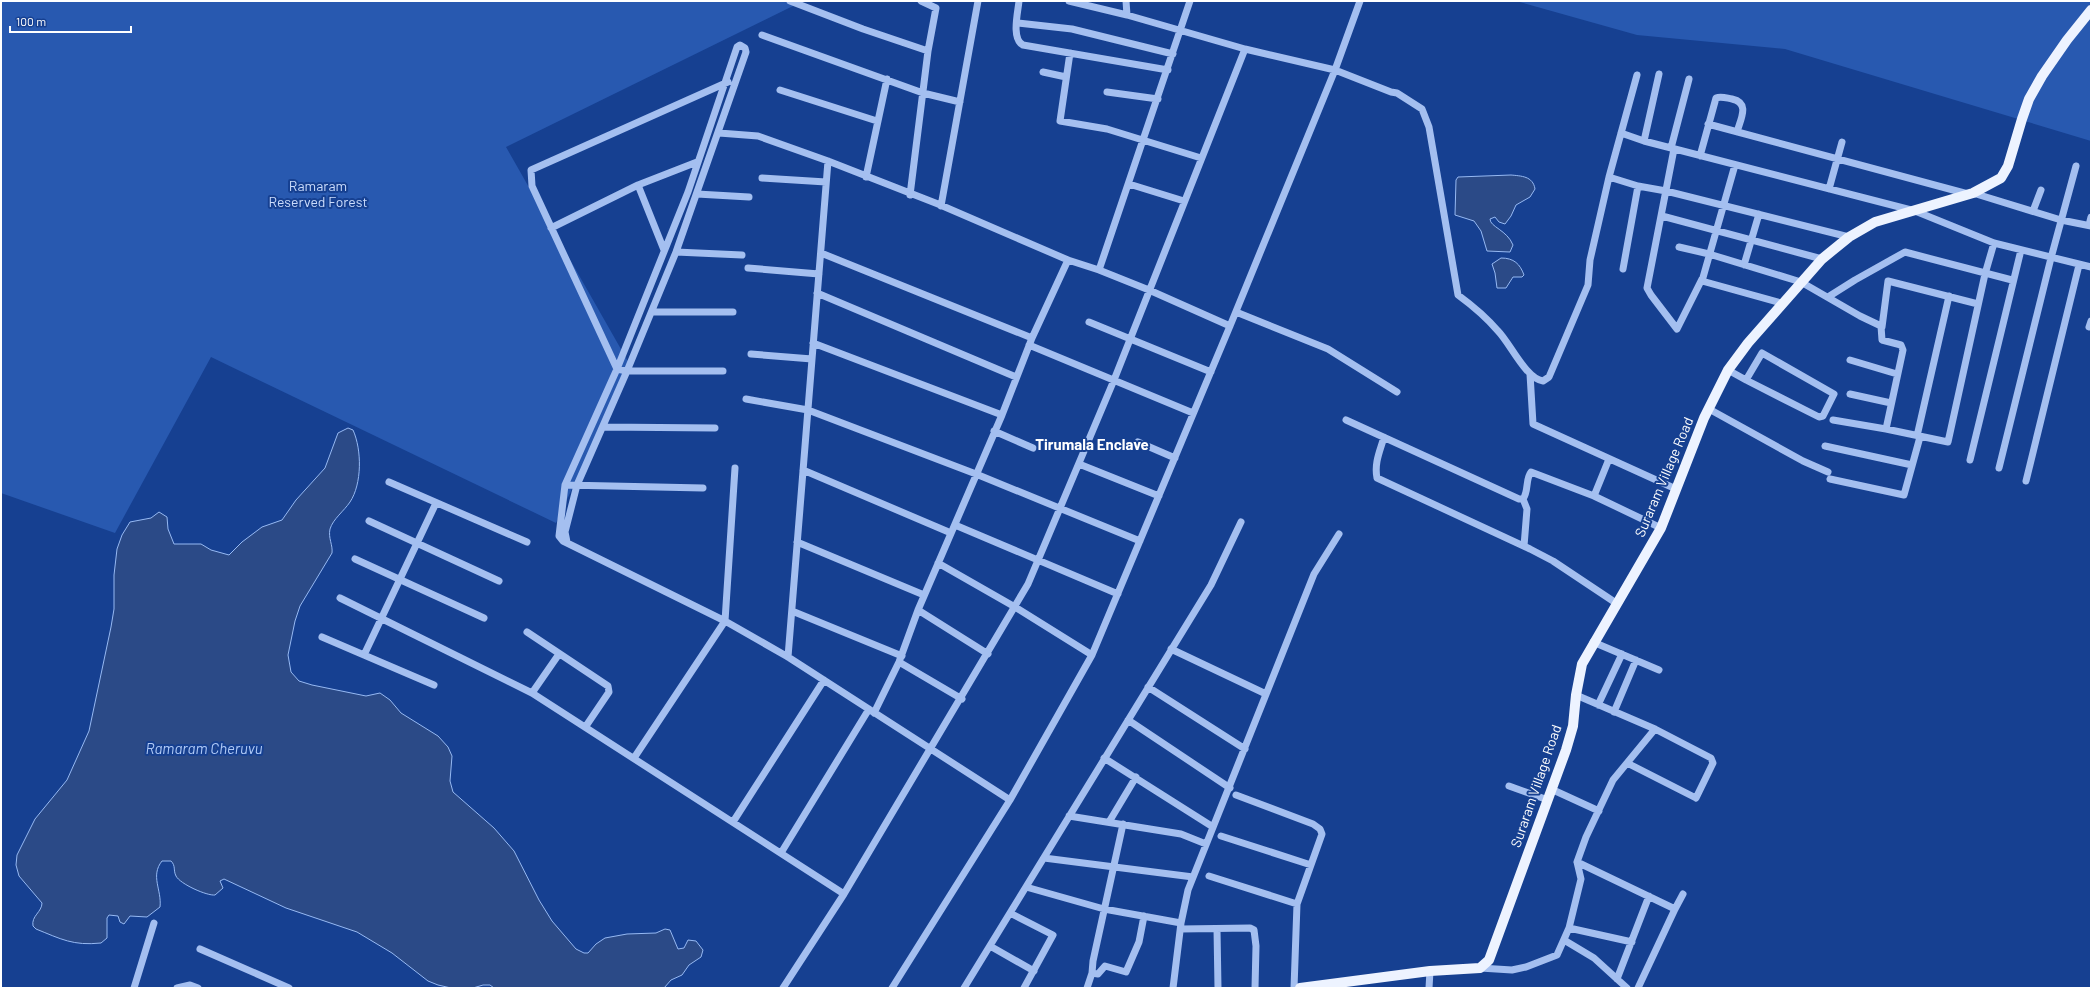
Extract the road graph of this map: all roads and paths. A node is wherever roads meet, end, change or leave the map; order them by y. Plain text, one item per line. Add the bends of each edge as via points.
1 (790, 1) edge
2 (921, 1) edge
3 (978, 1) edge
4 (1019, 1) edge
5 (1126, 1) edge
6 (1190, 1) edge
7 (1360, 1) edge
8 (1074, 2) edge
9 (1100, 4) edge
10 (2091, 10) edge
11 (1127, 15) junction
12 (1018, 23) junction
13 (1180, 30) junction
14 (762, 35) dead end
15 (1244, 49) junction
16 (928, 52) junction
17 (1070, 53) junction
18 (1173, 54) junction
19 (1168, 70) junction
20 (1335, 70) junction
21 (1044, 72) dead end
22 (1659, 74) dead end
23 (1637, 75) dead end
24 (1066, 77) junction
25 (887, 79) junction
26 (1689, 79) dead end
27 (736, 81) junction
28 (725, 83) junction
29 (780, 90) dead end
30 (1107, 92) dead end
31 (923, 93) junction
32 (1158, 99) junction
33 (960, 102) junction
34 (877, 122) junction
35 (1708, 124) junction
36 (1737, 132) junction
37 (719, 133) junction
38 (1621, 133) junction
39 (1144, 140) junction
40 (1644, 141) junction
41 (1842, 142) dead end
42 (1673, 148) junction
43 (1700, 156) junction
44 (1202, 158) junction
45 (1837, 159) junction
46 (828, 161) junction
47 (697, 162) junction
48 (1735, 164) junction
49 (2076, 166) dead end
50 (866, 177) junction
51 (1609, 177) junction
52 (762, 178) dead end
53 (826, 182) junction
54 (1129, 184) junction
55 (638, 185) junction
56 (1638, 186) junction
57 (1829, 189) junction
58 (2041, 190) dead end
59 (1666, 191) junction
60 (697, 194) junction
61 (1971, 194) junction
62 (910, 195) junction
63 (749, 197) dead end
64 (1184, 201) junction
65 (1723, 205) junction
66 (941, 206) junction
67 (1915, 211) junction
68 (2033, 211) junction
69 (1759, 214) junction
70 (1662, 216) junction
71 (2091, 217) edge
72 (2062, 220) junction
73 (2090, 225) edge
74 (551, 228) junction
75 (1716, 231) junction
76 (1849, 237) junction
77 (1751, 240) junction
78 (1994, 243) junction
79 (1679, 248) dead end
80 (664, 250) junction
81 (2021, 250) junction
82 (676, 252) junction
83 (821, 253) junction
84 (1709, 254) junction
85 (742, 255) dead end
86 (2051, 258) junction
87 (1822, 259) junction
88 (1068, 260) junction
89 (1744, 265) junction
90 (2079, 265) junction
91 (2091, 267) edge
92 (748, 268) dead end
93 (1623, 269) dead end
94 (1099, 270) junction
95 (819, 274) junction
96 (1985, 274) junction
97 (1702, 279) junction
98 (2012, 280) junction
99 (1801, 282) junction
100 (1149, 290) junction
101 (817, 293) junction
102 (1949, 296) junction
103 (1828, 297) junction
104 (1781, 303) junction
105 (1978, 304) junction
106 (652, 312) junction
107 (733, 312) dead end
108 (1236, 312) junction
109 (1089, 322) dead end
110 (1230, 326) junction
111 (1882, 327) junction
112 (1130, 338) junction
113 (1030, 342) junction
114 (813, 343) junction
115 (750, 354) dead end
116 (812, 359) junction
117 (1850, 360) dead end
118 (616, 369) junction
119 (1728, 370) junction
120 (627, 371) junction
121 (723, 371) dead end
122 (1211, 372) junction
123 (1530, 374) junction
124 (1897, 374) junction
125 (1016, 377) junction
126 (1114, 380) junction
127 (1746, 380) junction
128 (1397, 392) dead end
129 (1850, 394) dead end
130 (746, 399) dead end
131 (1891, 403) junction
132 (1709, 409) junction
133 (808, 410) junction
134 (1194, 414) junction
135 (1002, 415) junction
136 (1346, 420) dead end
137 (1833, 420) dead end
138 (603, 427) junction
139 (715, 428) dead end
140 (1886, 429) junction
141 (994, 431) junction
142 (1918, 436) junction
143 (1384, 438) junction
144 (1138, 442) dead end
145 (1825, 446) dead end
146 (1033, 448) dead end
147 (1175, 458) junction
148 (1609, 459) junction
149 (1970, 460) dead end
150 (1079, 464) junction
151 (1912, 465) junction
152 (735, 468) dead end
153 (1999, 468) dead end
154 (803, 470) junction
155 (976, 474) junction
156 (2026, 481) dead end
157 (389, 482) dead end
158 (565, 485) junction
159 (577, 485) junction
160 (703, 488) dead end
161 (1676, 489) junction
162 (1159, 496) junction
163 (1594, 496) junction
164 (1523, 499) junction
165 (436, 503) junction
166 (1059, 509) junction
167 (369, 521) dead end
168 (1241, 522) dead end
169 (955, 524) junction
170 (1661, 528) junction
171 (951, 533) junction
172 (1339, 534) dead end
173 (1140, 541) junction
174 (527, 542) dead end
175 (567, 542) junction
176 (797, 542) junction
177 (418, 543) junction
178 (1524, 546) junction
179 (354, 559) dead end
180 (1038, 559) junction
181 (938, 563) junction
182 (400, 580) junction
183 (499, 581) dead end
184 (1118, 594) junction
185 (924, 595) junction
186 (340, 598) dead end
187 (1616, 603) junction
188 (1015, 607) junction
189 (918, 610) junction
190 (792, 611) junction
191 (484, 618) dead end
192 (382, 619) junction
193 (725, 621) junction
194 (527, 632) dead end
195 (322, 637) dead end
196 (1593, 642) junction
197 (1171, 649) junction
198 (559, 654) junction
199 (988, 654) junction
200 (1622, 654) junction
201 (364, 655) junction
202 (1092, 655) junction
203 (788, 657) junction
204 (900, 659) junction
205 (1636, 660) junction
206 (1659, 670) dead end
207 (824, 680) junction
208 (434, 685) dead end
209 (1148, 687) junction
210 (532, 693) junction
211 (1266, 694) junction
212 (1576, 695) junction
213 (962, 699) junction
214 (1598, 705) junction
215 (872, 711) junction
216 (1614, 712) junction
217 (1128, 720) junction
218 (586, 726) junction
219 (1655, 729) junction
220 (930, 749) junction
221 (1245, 750) junction
222 (634, 758) junction
223 (1104, 758) junction
224 (1627, 763) junction
225 (1136, 777) junction
226 (1509, 786) dead end
227 (1230, 788) junction
228 (1551, 789) junction
229 (1236, 795) dead end
230 (1010, 800) junction
231 (1548, 800) junction
232 (1599, 811) junction
233 (1069, 816) junction
234 (733, 822) junction
235 (1109, 822) junction
236 (1123, 824) junction
237 (1213, 827) junction
238 (1221, 836) dead end
239 (1206, 844) junction
240 (782, 853) junction
241 (1044, 858) junction
242 (1577, 862) junction
243 (1311, 865) junction
244 (1114, 867) junction
245 (1209, 876) dead end
246 (1193, 877) junction
247 (1026, 887) junction
248 (844, 894) junction
249 (1683, 894) dead end
250 (1648, 896) junction
251 (1296, 904) junction
252 (1104, 909) junction
253 (1675, 909) junction
254 (1010, 913) junction
255 (1144, 916) junction
256 (154, 923) dead end
257 (1181, 926) junction
258 (1568, 928) junction
259 (1217, 929) junction
260 (1564, 940) junction
261 (1632, 942) junction
262 (990, 946) junction
263 (200, 949) dead end
264 (1480, 968) junction
265 (1034, 971) junction
266 (1430, 971) junction
267 (1092, 973) junction
268 (1617, 979) junction
269 (134, 988) edge
270 (177, 988) edge
271 (198, 988) edge
272 (289, 988) edge
273 (783, 988) edge
274 (892, 988) edge
275 (964, 988) edge
276 (1024, 988) edge
277 (1087, 988) edge
278 (1173, 988) edge
279 (1218, 988) edge
280 (1255, 988) edge
281 (1294, 988) edge
282 (1300, 988) edge
283 (1429, 988) edge
284 (1627, 988) edge
285 (1638, 988) edge

1 - 16 street
2 - 16 street via 936,8
3 - 33 street
4 - 12 street
5 - 11 street
6 - 13 street
7 - 20 street
8 - 9 street
9 - 11 street
10 - 61 main road, Suraram Village Road via 2042,76 2030,99 2008,166 2001,178
11 - 13 street
12 - 17 street via 1017,37 1020,44
12 - 18 street via 1072,29
13 - 15 street
13 - 18 street
14 - 25 street
15 - 20 street
15 - 44 street
16 - 31 street
17 - 19 street
17 - 24 street
18 - 19 street
19 - 32 street
20 - 108 street
20 - 123 street via 1391,92 1397,92 1422,109 1429,127 1458,295 1499,331
21 - 24 street
22 - 40 street
23 - 38 street
24 - 39 street via 1060,121 1107,129
25 - 31 street
25 - 34 street
26 - 42 street
27 - 28 street
27 - 28 street via 746,52 740,45 737,47
27 - 37 street
28 - 47 street
28 - 74 street via 531,170 532,186
29 - 34 street
30 - 32 street
31 - 33 street
31 - 62 street
32 - 39 street
33 - 66 street
34 - 50 street
35 - 36 street
35 - 36 street via 1716,98 1739,101 1743,109
35 - 43 street
36 - 45 street
37 - 46 street via 758,136
37 - 60 street
38 - 40 street
38 - 51 street
39 - 44 street
39 - 54 street
40 - 42 street
41 - 45 street
42 - 43 street
42 - 59 street
43 - 48 street
44 - 64 street
45 - 57 street
45 - 61 street
46 - 50 street
46 - 53 street
47 - 55 street
47 - 80 street via 688,192
48 - 57 street
48 - 65 street
49 - 72 street
50 - 62 street
51 - 56 street
51 - 123 street via 1590,260 1588,285 1548,377 1543,381
52 - 53 street
53 - 83 street
54 - 64 street
54 - 94 street
55 - 74 street
55 - 80 street
56 - 59 street
56 - 93 street
57 - 67 street
58 - 68 street
59 - 65 street
59 - 70 street
60 - 63 street
60 - 82 street
61 - 67 main road, Suraram Village Road
61 - 68 street
62 - 66 street
64 - 100 street
65 - 69 street
65 - 75 street
66 - 88 street
67 - 76 main road, Suraram Village Road via 1875,222
67 - 78 street
68 - 72 street
69 - 76 street
69 - 77 street
70 - 75 street
70 - 97 street via 1648,288 1677,329
71 - 73 street
72 - 73 street
72 - 86 street
74 - 118 street
75 - 77 street
75 - 84 street
76 - 87 main road, Suraram Village Road
77 - 87 street
77 - 89 street
78 - 81 street
78 - 96 street
79 - 84 street
80 - 118 street
81 - 86 street
81 - 98 street
82 - 85 street
82 - 106 street
83 - 95 street
83 - 113 street
84 - 89 street
84 - 97 street
86 - 90 street
86 - 153 street
87 - 99 main road, Suraram Village Road
88 - 94 street
88 - 113 street
89 - 99 street
90 - 91 street
90 - 156 street
92 - 95 street
94 - 100 street
95 - 101 street
96 - 98 street
96 - 103 street via 1905,252
96 - 105 street
97 - 104 street via 1703,282
98 - 149 street
99 - 103 street
99 - 104 main road, Suraram Village Road
100 - 110 street
100 - 112 street
101 - 114 street
101 - 125 street
102 - 105 street
102 - 111 street via 1888,281
102 - 142 street
103 - 111 street
104 - 119 main road, Suraram Village Road
105 - 142 street via 1948,442
106 - 107 street
106 - 120 street
108 - 110 street
108 - 128 street via 1328,349
109 - 112 street
110 - 122 street
111 - 124 street via 1882,340 1903,347
112 - 122 street
112 - 126 street
113 - 125 street
113 - 126 street
114 - 116 street
114 - 135 street
115 - 116 street
116 - 133 street
117 - 124 street
118 - 120 street
118 - 158 street
119 - 127 street
119 - 132 main road, Suraram Village Road
120 - 121 street
120 - 138 street
122 - 134 street
123 - 148 street via 1533,424
124 - 131 street
125 - 135 street
126 - 134 street
126 - 150 street
127 - 127 street via 1762,353 1834,396 1823,416 1819,417
129 - 131 street
130 - 133 street
131 - 140 street
132 - 151 street via 1829,475 1902,496
132 - 161 main road, Suraram Village Road
133 - 154 street
133 - 155 street
134 - 147 street
135 - 141 street
136 - 143 street
137 - 140 street
138 - 139 street
138 - 159 street
140 - 142 street
141 - 146 street
141 - 155 street
142 - 151 street
143 - 164 street
143 - 178 street via 1375,470 1377,478
144 - 147 street
145 - 151 street
147 - 162 street
148 - 161 street
148 - 163 street
150 - 162 street
150 - 166 street
152 - 193 street
154 - 171 street
154 - 176 street
155 - 166 street
155 - 169 street
157 - 165 street
158 - 159 street
158 - 175 street via 558,531 560,540
159 - 160 street
159 - 175 street via 565,532
161 - 170 main road, Suraram Village Road
162 - 173 street
163 - 164 street via 1531,472
163 - 170 street
164 - 178 street via 1526,509
165 - 174 street
165 - 177 street
166 - 173 street
166 - 180 street
167 - 177 street
168 - 197 street via 1211,585
169 - 171 street
169 - 180 street
170 - 187 main road, Suraram Village Road
171 - 181 street
172 - 211 street via 1314,574
173 - 184 street
175 - 193 street
176 - 185 street
176 - 190 street
177 - 182 street
177 - 183 street
178 - 187 street via 1553,561
179 - 182 street
180 - 184 street
180 - 188 street
181 - 185 street
181 - 188 street
182 - 191 street
182 - 192 street
184 - 202 street
185 - 189 street
186 - 192 street
187 - 196 main road, Suraram Village Road
188 - 199 street
188 - 202 street
189 - 199 street
189 - 204 street
190 - 203 street
190 - 204 street
192 - 201 street
192 - 210 street
193 - 203 street
193 - 222 street
194 - 198 street
195 - 201 street
196 - 200 street
196 - 212 main road, Suraram Village Road via 1582,664
197 - 209 street
197 - 211 street
198 - 210 street
198 - 218 street via 608,686 609,692
199 - 213 street
200 - 205 street
200 - 214 street
201 - 208 street
202 - 230 street
203 - 207 street
204 - 213 street
204 - 215 street
205 - 206 street
205 - 216 street
207 - 215 street
207 - 234 street
209 - 217 street
209 - 221 street
210 - 218 street
211 - 221 street
212 - 214 street
212 - 228 main road, Suraram Village Road via 1572,726
213 - 220 street
214 - 216 street
215 - 220 street
215 - 240 street
216 - 219 street
217 - 223 street
217 - 227 street
218 - 222 street
219 - 224 street
219 - 224 street via 1713,761 1698,796 1694,798
220 - 230 street
220 - 248 street
221 - 227 street
222 - 234 street
223 - 225 street
223 - 233 street
224 - 232 street via 1613,780
225 - 235 street
225 - 237 street
226 - 231 street
227 - 237 street
228 - 231 main road, Suraram Village Road
228 - 232 street
229 - 243 street via 1313,824 1320,829 1322,834
230 - 274 street
231 - 264 main road, Suraram Village Road via 1490,960
232 - 242 street
233 - 235 street
233 - 241 street
234 - 240 street
235 - 236 street
236 - 239 street via 1181,834
236 - 244 street
237 - 239 street
238 - 243 street
239 - 246 street
240 - 248 street
241 - 244 street
241 - 247 street
242 - 250 street
242 - 258 street via 1581,879
243 - 251 street
244 - 246 street
244 - 252 street
245 - 251 street
246 - 257 street
247 - 252 street
247 - 254 street
248 - 273 street
249 - 253 street
250 - 253 street
250 - 261 street
251 - 281 street
252 - 255 street
252 - 267 street
253 - 285 street
254 - 262 street
254 - 265 street via 1052,935
255 - 257 street
255 - 267 street via 1139,942 1126,972 1105,966 1098,974
256 - 269 street
257 - 259 street
257 - 278 street
258 - 260 street
258 - 261 street
259 - 279 street
259 - 280 street via 1254,930
260 - 264 street via 1557,955 1526,967 1512,970
260 - 268 street via 1594,958
261 - 268 street
262 - 265 street
262 - 275 street
263 - 272 street
264 - 266 main road
265 - 276 street
266 - 282 main road
266 - 283 street
267 - 277 street
268 - 284 street
270 - 271 street via 190,985

